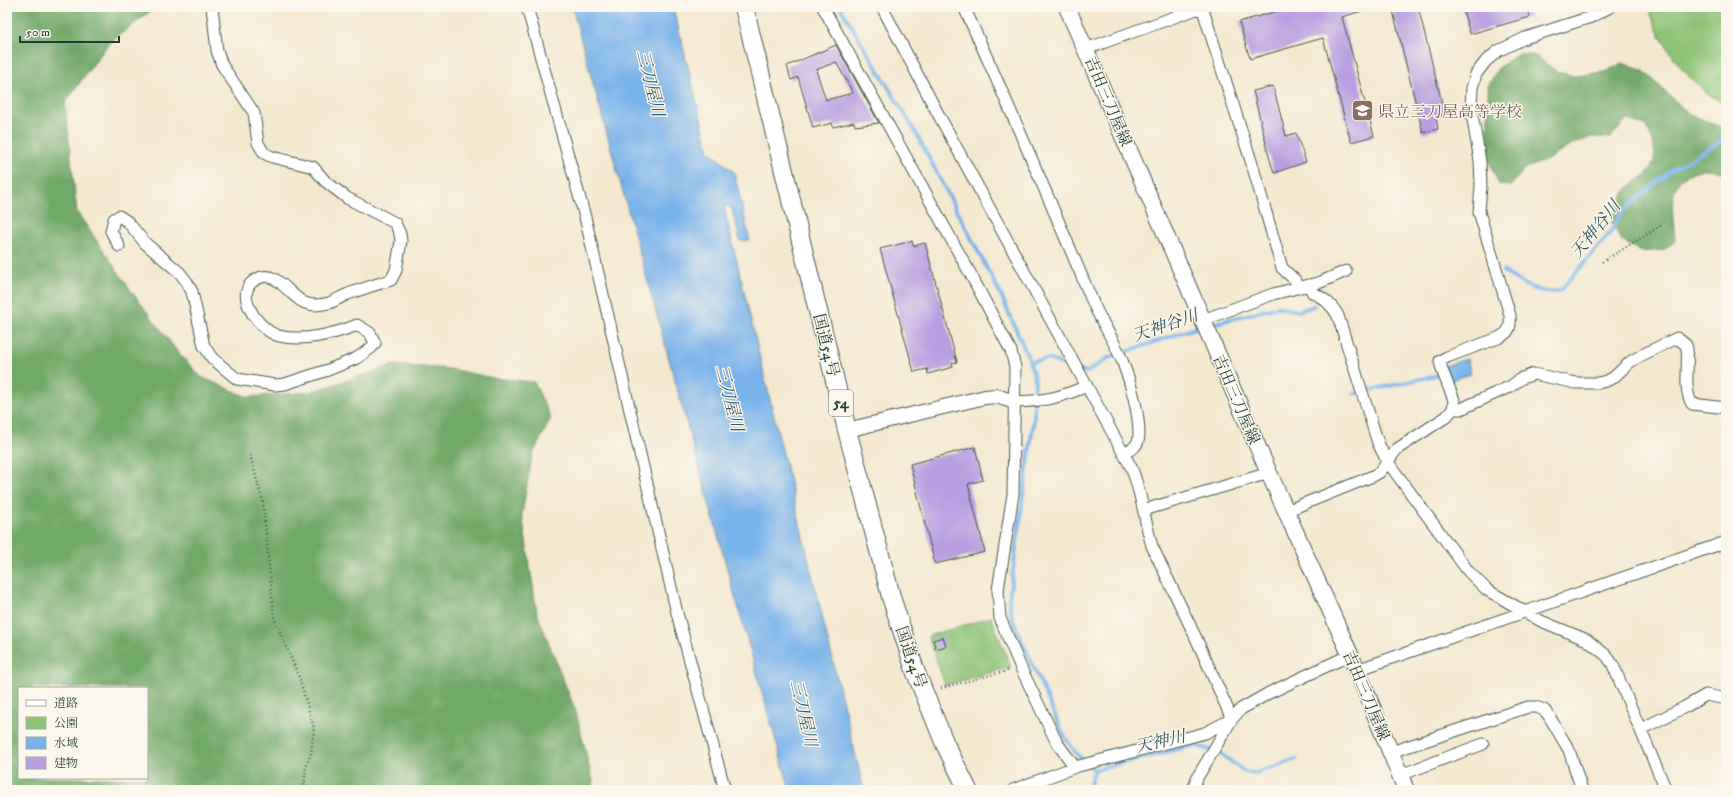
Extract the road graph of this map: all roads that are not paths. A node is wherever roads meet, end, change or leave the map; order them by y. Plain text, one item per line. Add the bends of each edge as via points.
1 (212, 7) edge
2 (527, 7) edge
3 (744, 7) edge
4 (823, 7) edge
5 (882, 7) edge
6 (964, 7) edge
7 (1067, 7) edge
8 (1202, 7) edge
9 (1610, 7) edge
10 (1086, 49) junction
11 (119, 246) dead end
12 (1346, 270) dead end
13 (1296, 281) dead end
14 (1312, 292) dead end
15 (1203, 320) junction
16 (1087, 386) junction
17 (1014, 402) junction
18 (1726, 408) edge
19 (1453, 409) junction
20 (848, 430) junction
21 (1123, 453) junction
22 (1387, 461) junction
23 (1269, 473) junction
24 (1144, 510) junction
25 (1286, 511) junction
26 (1726, 542) edge
27 (1526, 612) junction
28 (1350, 655) junction
29 (1357, 670) junction
30 (1726, 699) edge
31 (1232, 719) junction
32 (1640, 729) junction
33 (1483, 744) dead end
34 (1391, 752) junction
35 (1075, 768) junction
36 (1400, 775) junction
37 (725, 790) edge
38 (968, 790) edge
39 (1013, 790) edge
40 (1193, 790) edge
41 (1406, 790) edge
42 (1582, 790) edge
43 (1666, 790) edge

1 - 11 street via 217,51 222,65 254,113 258,142 264,153 313,167 325,181 347,198 395,223 400,234 396,270 391,280 329,303 315,305 305,303 272,278 264,277 258,278 250,285 246,303 261,325 278,336 292,338 325,335 357,325 370,332 374,343 357,358 285,384 275,385 237,379 212,358 204,346 196,306 187,282 119,216 114,219 111,231
2 - 37 street via 585,217 677,613
3 - 20 highway, 国道54号 / 54
4 - 17 street via 1011,351 1015,367
5 - 16 street
6 - 21 street via 1094,305 1123,363 1139,435 1135,448
7 - 10 main road, 吉田三刀屋線
8 - 10 street
8 - 13 street via 1282,268
9 - 19 street via 1591,17 1525,38 1498,51 1476,74 1471,108 1480,161 1479,212 1511,323 1506,334 1440,361 1454,400
10 - 15 main road, 吉田三刀屋線
12 - 15 street via 1321,282 1273,294
14 - 22 street via 1331,305 1338,316 1378,443
15 - 23 main road, 吉田三刀屋線
16 - 17 street via 1065,396 1043,401
16 - 21 street
17 - 20 street via 997,396 985,397
17 - 35 street via 1012,494 998,590 1000,618 1057,744
18 - 19 street via 1692,404 1688,395 1687,349 1677,338 1630,362 1606,381 1576,383 1534,374 1461,409
19 - 22 street via 1446,417 1397,450
20 - 38 highway, 国道54号 / 54 via 892,600 916,673 945,744
21 - 24 street via 1138,483
22 - 25 street via 1380,472 1373,476
22 - 27 street via 1468,571 1487,590
23 - 24 street
23 - 25 main road, 吉田三刀屋線
24 - 31 street via 1152,546
25 - 28 main road, 吉田三刀屋線
26 - 27 street
27 - 29 street
27 - 32 street via 1587,640 1607,656
28 - 29 main road, 吉田三刀屋線
28 - 31 street via 1269,693 1241,709
29 - 34 main road, 吉田三刀屋線
30 - 32 street via 1706,695
31 - 35 street via 1205,733
31 - 40 street via 1197,778
32 - 43 street
33 - 36 street
34 - 36 main road, 吉田三刀屋線
34 - 42 street via 1536,707 1544,710 1549,716 1569,750
35 - 39 street
36 - 41 main road, 吉田三刀屋線

